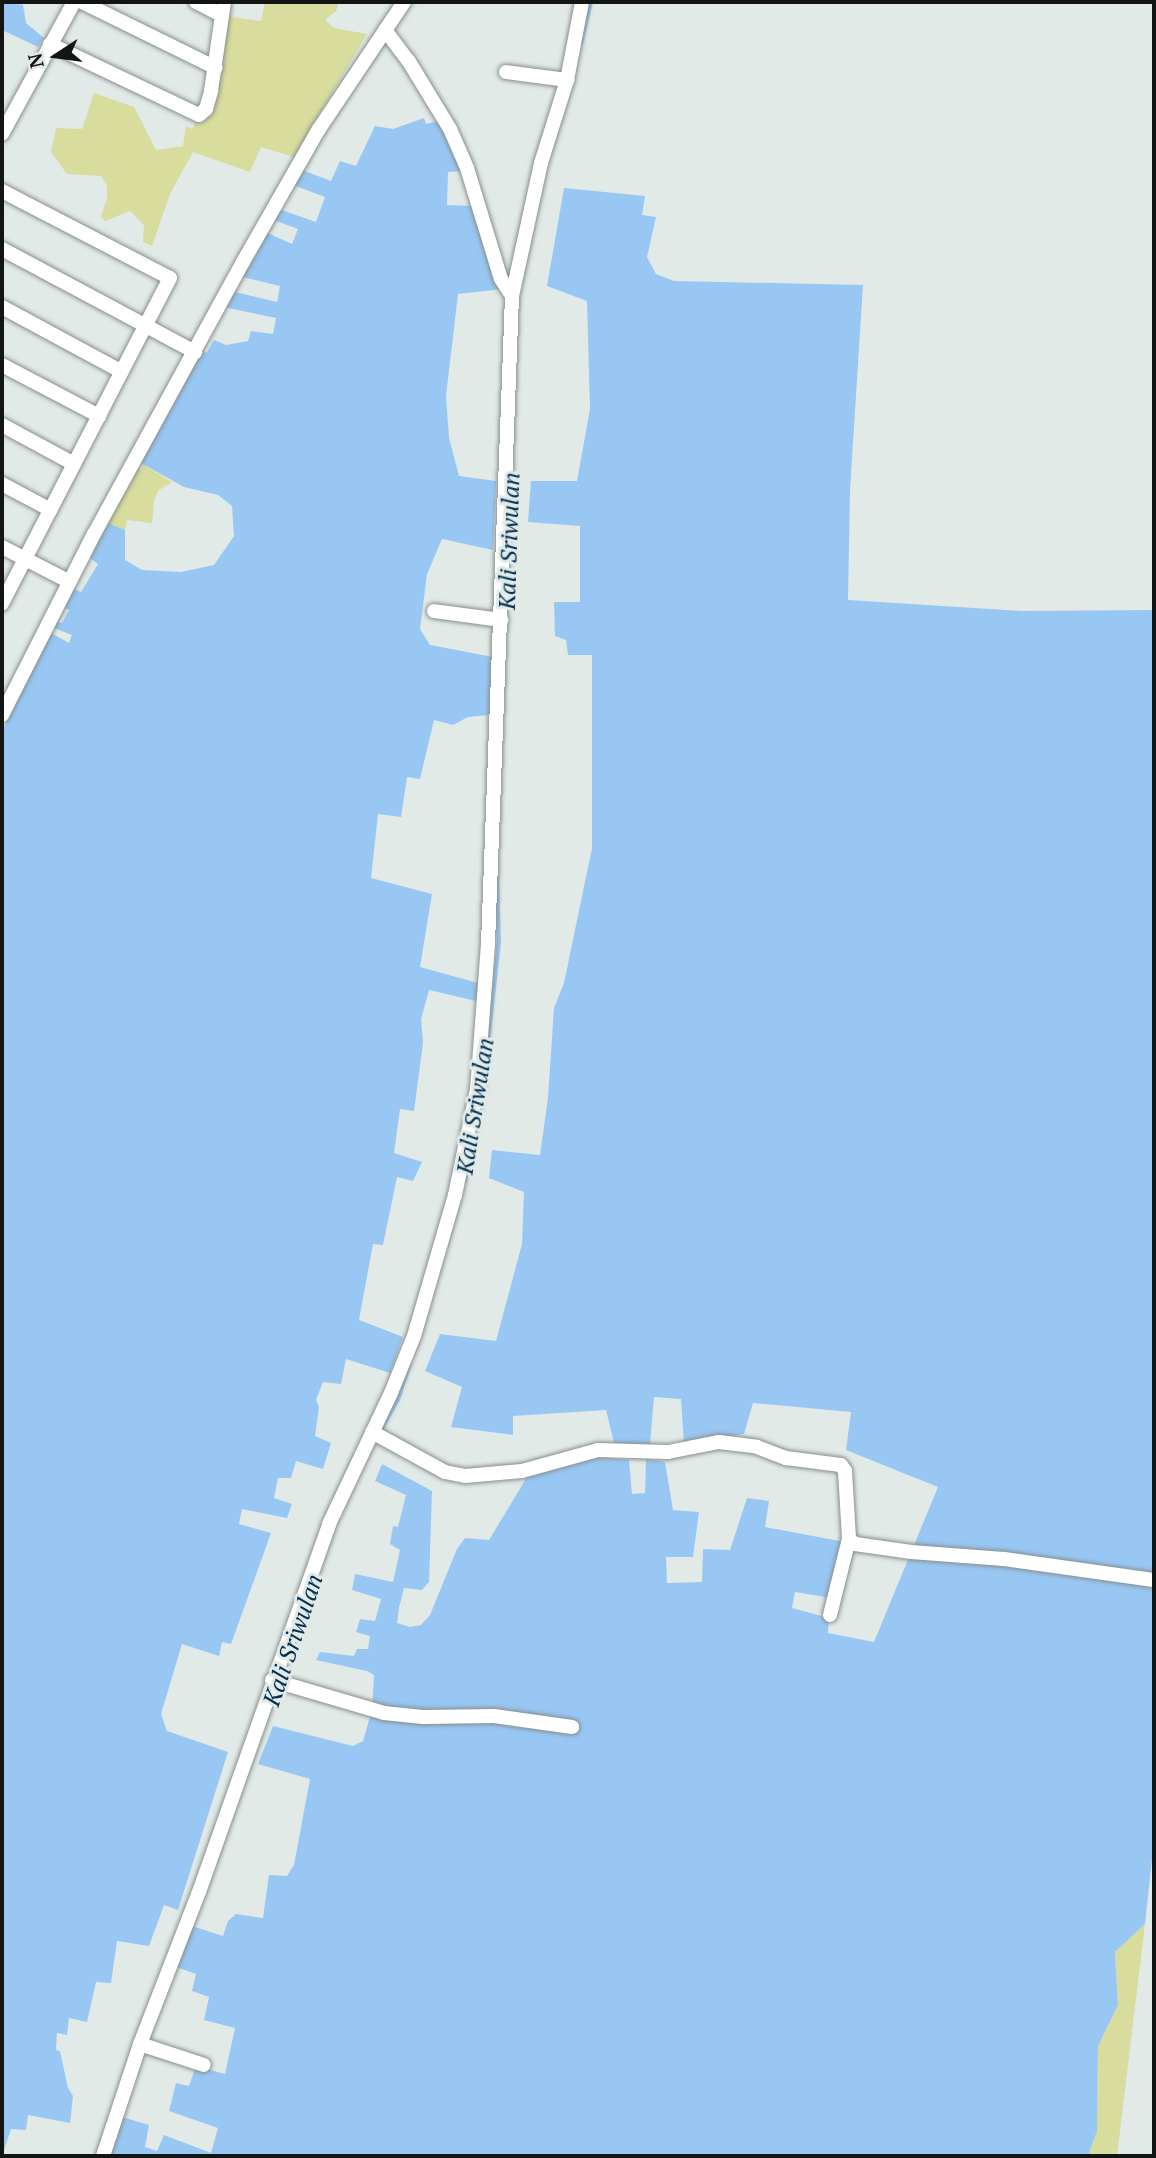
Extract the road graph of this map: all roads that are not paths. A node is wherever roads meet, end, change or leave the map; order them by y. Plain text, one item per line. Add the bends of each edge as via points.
1 (74, 2) edge
2 (82, 2) edge
3 (196, 2) edge
4 (404, 2) edge
5 (582, 2) edge
6 (223, 8) edge
7 (385, 30) junction
8 (50, 44) junction
9 (216, 68) junction
10 (506, 72) dead end
11 (567, 80) junction
12 (2, 134) edge
13 (2, 191) edge
14 (2, 250) edge
15 (512, 296) junction
16 (2, 307) edge
17 (145, 326) junction
18 (195, 352) junction
19 (2, 365) edge
20 (122, 372) junction
21 (99, 416) junction
22 (2, 425) edge
23 (74, 464) junction
24 (2, 484) edge
25 (51, 510) junction
26 (2, 547) edge
27 (25, 559) junction
28 (70, 582) junction
29 (2, 604) edge
30 (434, 611) dead end
31 (501, 620) junction
32 (4, 706) edge
33 (372, 1433) junction
34 (849, 1539) junction
35 (1154, 1580) edge
36 (830, 1615) dead end
37 (272, 1680) junction
38 (572, 1727) dead end
39 (139, 2044) junction
40 (204, 2065) dead end
41 (103, 2156) edge

1 - 8 street
2 - 9 street
3 - 6 street
4 - 7 street
5 - 11 street
6 - 9 street
7 - 15 street via 450,129
7 - 18 street via 320,129
8 - 9 street via 194,116 206,109
8 - 12 street
10 - 11 street
11 - 15 street via 541,163
13 - 17 street via 170,278
14 - 17 street
15 - 31 street
16 - 20 street
17 - 18 street
17 - 20 street
18 - 28 street
19 - 21 street
20 - 21 street
21 - 23 street
22 - 23 street
23 - 25 street
24 - 25 street
25 - 27 street
26 - 27 street
27 - 28 street
27 - 29 street
28 - 32 street
30 - 31 street
31 - 33 street via 488,944 477,1090 455,1195 414,1336
33 - 34 street via 454,1475 505,1474 598,1450 668,1452 719,1441 757,1447 786,1458 838,1463 845,1471
33 - 37 street via 329,1524
34 - 35 street via 855,1544 911,1552 1004,1559
34 - 36 street
37 - 38 street via 384,1713 494,1716
37 - 39 street via 199,1892
39 - 40 street
39 - 41 street

